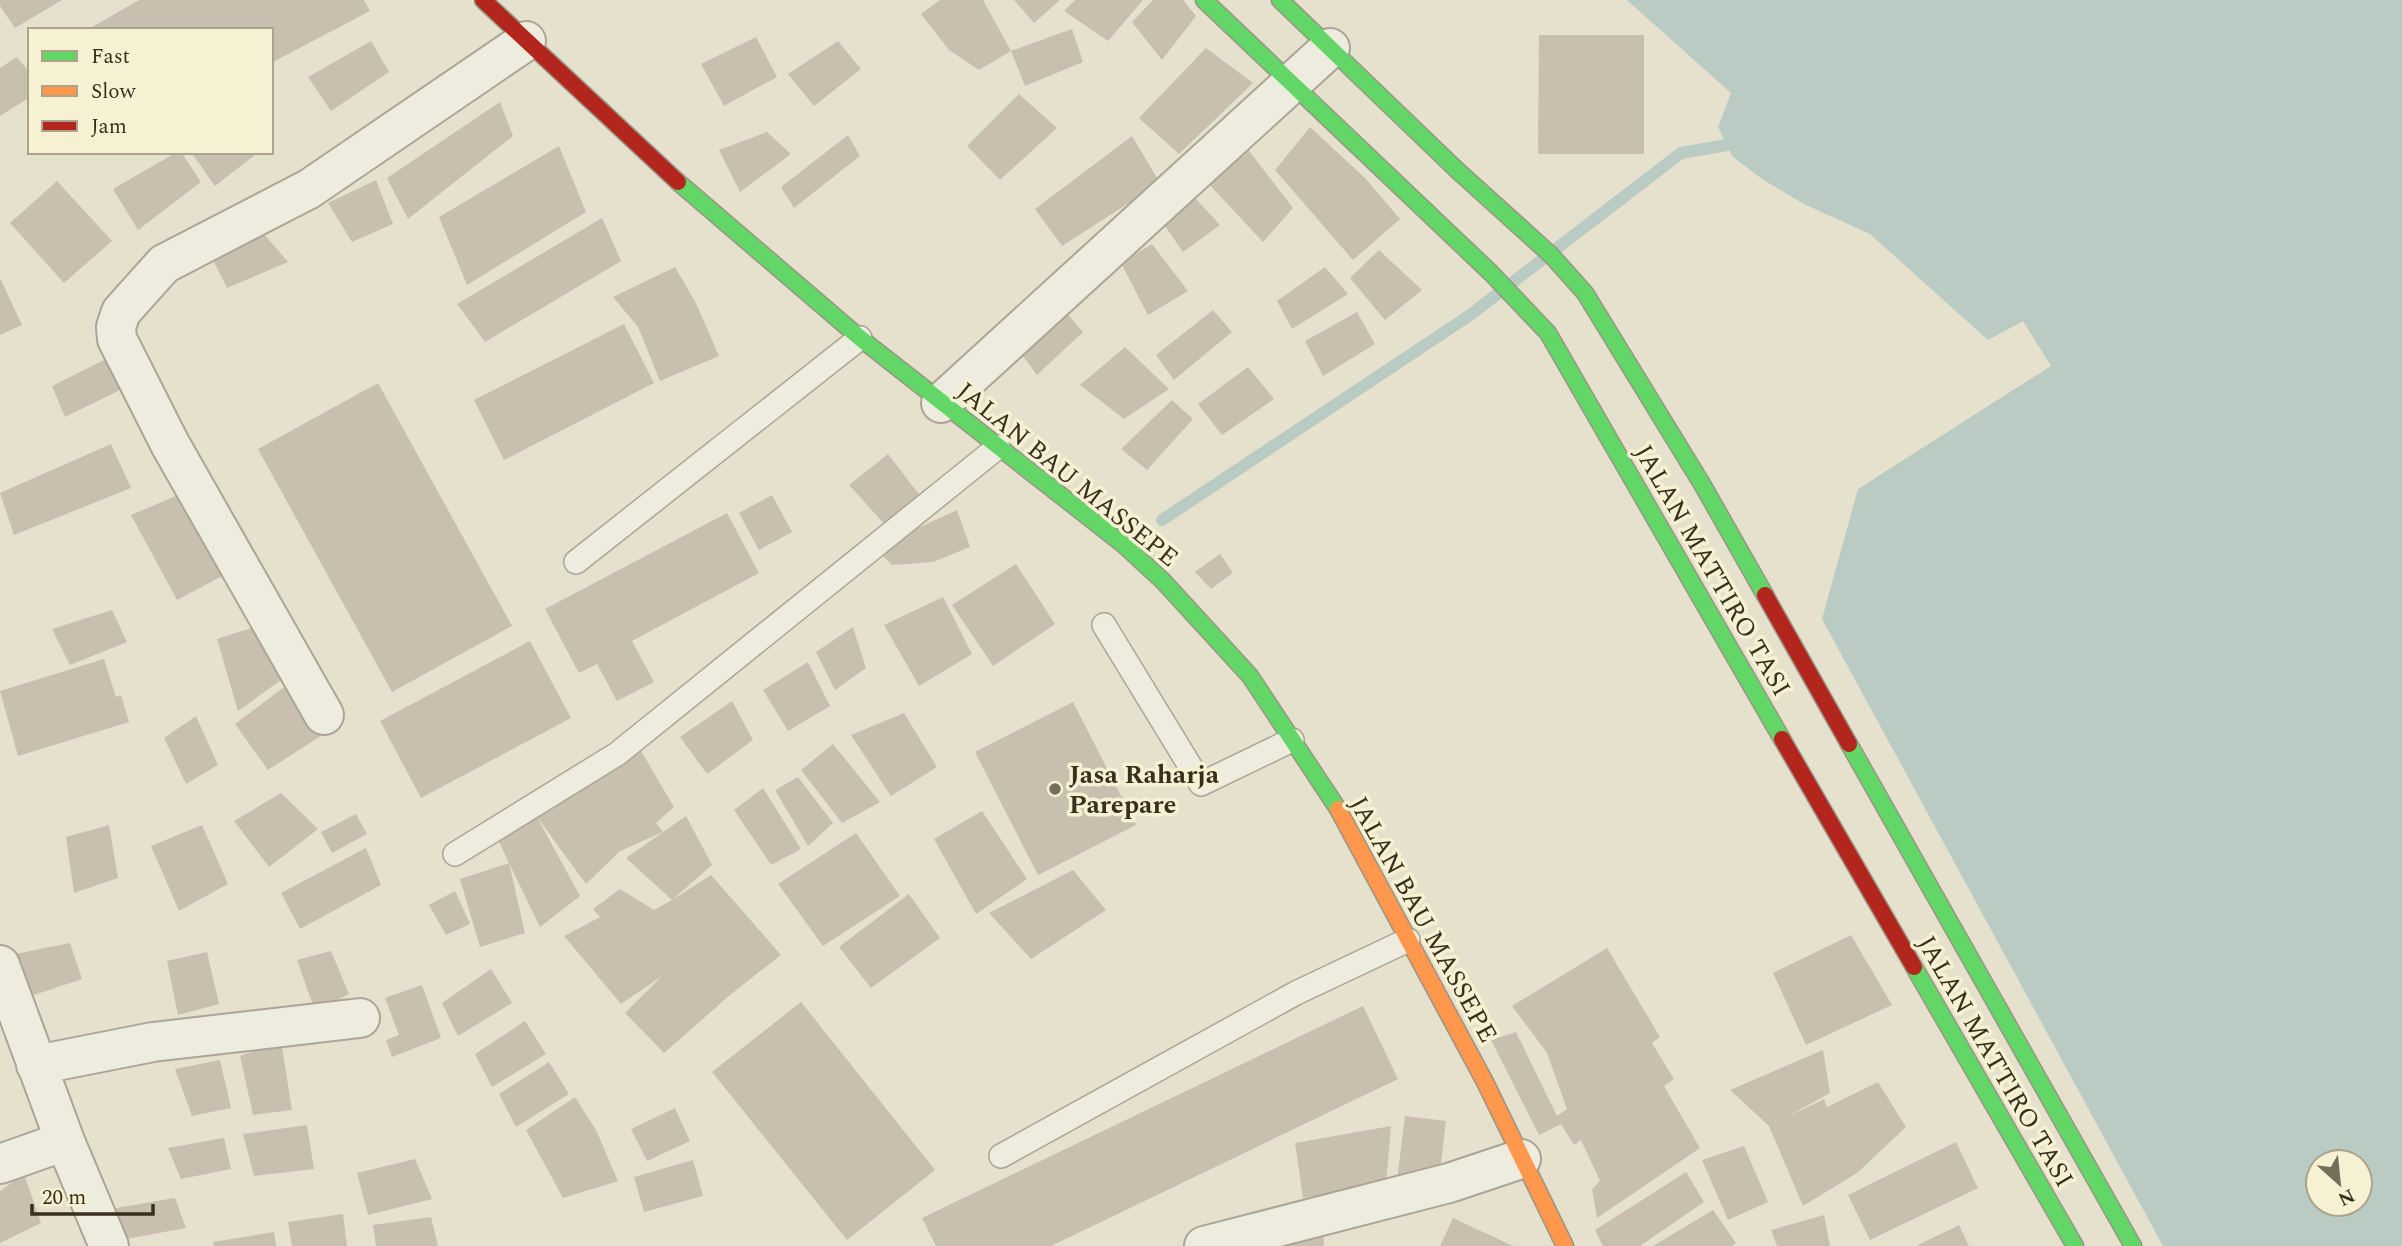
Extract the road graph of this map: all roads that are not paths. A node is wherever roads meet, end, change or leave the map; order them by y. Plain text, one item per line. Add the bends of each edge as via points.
1 (483, 0) edge
2 (1204, 0) edge
3 (1280, 0) edge
4 (526, 41) junction
5 (1330, 48) junction
6 (1289, 83) junction
7 (860, 338) junction
8 (941, 403) junction
9 (998, 447) junction
10 (576, 562) dead end
11 (1104, 625) dead end
12 (324, 715) dead end
13 (1292, 740) junction
14 (455, 854) dead end
15 (1408, 940) junction
16 (0, 965) edge
17 (360, 1018) dead end
18 (36, 1065) junction
19 (65, 1141) junction
20 (1001, 1156) dead end
21 (1521, 1159) junction
22 (0, 1164) edge
23 (109, 1246) edge
24 (1204, 1246) edge
25 (1565, 1246) edge
26 (2075, 1246) edge
27 (2133, 1246) edge

1 - 4 main road, JALAN BAU MASSEPE
2 - 6 main road, JALAN MATTIRO TASI
3 - 5 main road, JALAN MATTIRO TASI
4 - 7 main road, JALAN BAU MASSEPE via 714,214
4 - 12 street via 309,189 163,264 121,313 116,327 117,339 170,444
5 - 6 street
5 - 27 main road, JALAN MATTIRO TASI via 1551,255 1585,293 1702,484
6 - 8 street
6 - 26 main road, JALAN MATTIRO TASI via 1491,273 1548,333
7 - 8 main road, JALAN BAU MASSEPE
7 - 10 lane
8 - 9 main road, JALAN BAU MASSEPE
9 - 13 main road, JALAN BAU MASSEPE via 1163,581 1250,676
9 - 14 lane via 617,754
11 - 13 lane via 1201,784
13 - 15 main road, JALAN BAU MASSEPE via 1340,812
15 - 20 lane via 1296,993
15 - 21 main road, JALAN BAU MASSEPE
16 - 18 street
17 - 18 street via 153,1042
18 - 19 street
19 - 22 street
19 - 23 street
21 - 24 street via 1449,1183
21 - 25 main road, JALAN BAU MASSEPE

